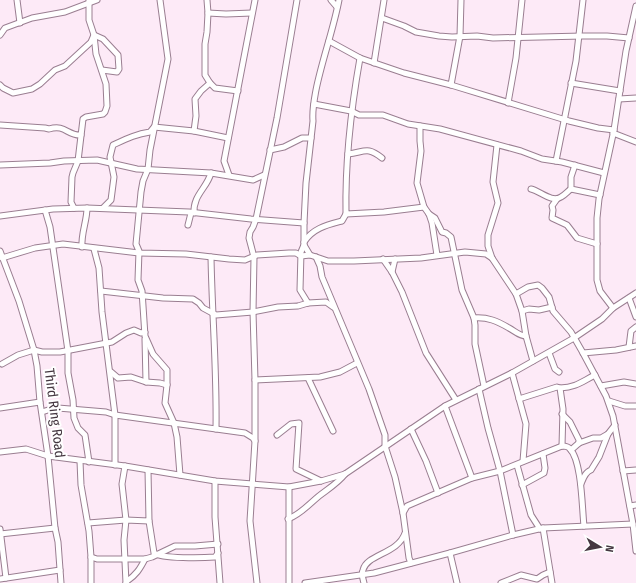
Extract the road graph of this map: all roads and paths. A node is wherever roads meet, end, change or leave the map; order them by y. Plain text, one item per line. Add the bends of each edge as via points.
1 (17, 0) edge
2 (97, 0) edge
3 (160, 0) edge
4 (207, 0) edge
5 (255, 0) edge
6 (297, 0) edge
7 (331, 0) edge
8 (339, 0) edge
9 (384, 0) edge
10 (461, 0) edge
11 (522, 0) edge
12 (583, 0) edge
13 (90, 1) edge
14 (636, 6) edge
15 (337, 7) junction
16 (208, 13) junction
17 (252, 13) junction
18 (382, 18) junction
19 (635, 18) edge
20 (20, 23) junction
21 (0, 35) edge
22 (94, 35) junction
23 (460, 36) junction
24 (580, 36) junction
25 (519, 37) junction
26 (629, 38) junction
27 (329, 41) junction
28 (360, 58) junction
29 (374, 63) junction
30 (102, 70) junction
31 (210, 83) junction
32 (571, 83) junction
33 (0, 85) edge
34 (451, 85) junction
35 (238, 91) junction
36 (620, 91) junction
37 (636, 98) edge
38 (619, 99) junction
39 (508, 103) junction
40 (314, 104) junction
41 (352, 112) junction
42 (563, 119) junction
43 (0, 125) edge
44 (420, 126) junction
45 (154, 127) junction
46 (194, 131) junction
47 (614, 131) junction
48 (81, 135) junction
49 (228, 138) junction
50 (311, 138) junction
51 (636, 142) edge
52 (497, 145) junction
53 (270, 150) junction
54 (348, 154) junction
55 (382, 158) dead end
56 (78, 160) junction
57 (556, 161) junction
58 (112, 164) junction
59 (0, 165) edge
60 (575, 165) junction
61 (148, 169) junction
62 (211, 173) junction
63 (604, 173) junction
64 (229, 175) junction
65 (264, 175) junction
66 (253, 180) junction
67 (261, 189) junction
68 (531, 189) dead end
69 (571, 189) junction
70 (600, 195) junction
71 (557, 199) junction
72 (424, 207) junction
73 (74, 208) junction
74 (87, 208) junction
75 (103, 208) junction
76 (45, 210) junction
77 (139, 210) junction
78 (192, 213) junction
79 (346, 214) junction
80 (429, 214) junction
81 (0, 216) edge
82 (256, 219) junction
83 (304, 223) junction
84 (188, 226) dead end
85 (304, 243) junction
86 (597, 244) junction
87 (52, 246) junction
88 (82, 247) junction
89 (94, 249) junction
90 (0, 251) edge
91 (139, 253) junction
92 (454, 253) junction
93 (437, 255) junction
94 (301, 256) junction
95 (313, 256) junction
96 (211, 257) junction
97 (254, 257) junction
98 (2, 258) junction
99 (492, 258) junction
100 (383, 259) junction
101 (395, 259) junction
102 (392, 272) junction
103 (101, 291) junction
104 (636, 293) edge
105 (516, 294) junction
106 (329, 295) junction
107 (142, 296) junction
108 (629, 298) junction
109 (326, 302) junction
110 (308, 303) junction
111 (552, 307) junction
112 (334, 308) junction
113 (613, 308) junction
114 (522, 311) junction
115 (253, 312) junction
116 (212, 313) junction
117 (636, 317) edge
118 (474, 318) junction
119 (636, 327) edge
120 (145, 334) junction
121 (526, 336) junction
122 (574, 338) junction
123 (106, 343) junction
124 (636, 346) edge
125 (629, 347) junction
126 (34, 350) junction
127 (68, 351) junction
128 (549, 353) junction
129 (583, 353) junction
130 (533, 361) junction
131 (357, 363) junction
132 (2, 364) dead end
133 (110, 372) junction
134 (559, 372) dead end
135 (512, 373) junction
136 (595, 375) junction
137 (308, 378) junction
138 (255, 380) junction
139 (146, 382) junction
140 (636, 384) edge
141 (167, 385) junction
142 (601, 386) junction
143 (481, 388) junction
144 (560, 388) junction
145 (519, 399) junction
146 (456, 400) junction
147 (609, 401) junction
148 (40, 402) junction
149 (445, 406) junction
150 (636, 406) edge
151 (0, 408) edge
152 (73, 409) junction
153 (42, 412) junction
154 (562, 414) junction
155 (115, 415) junction
156 (174, 423) junction
157 (615, 425) junction
158 (216, 429) junction
159 (411, 429) junction
160 (333, 431) dead end
161 (608, 434) junction
162 (277, 435) dead end
163 (254, 441) junction
164 (579, 443) junction
165 (385, 446) junction
166 (562, 446) junction
167 (571, 450) junction
168 (0, 453) edge
169 (543, 454) junction
170 (48, 456) junction
171 (80, 461) junction
172 (523, 461) junction
173 (89, 462) junction
174 (516, 464) junction
175 (115, 465) junction
176 (125, 466) junction
177 (148, 470) junction
178 (636, 470) edge
179 (500, 471) junction
180 (623, 471) junction
181 (345, 474) junction
182 (180, 475) junction
183 (472, 478) junction
184 (321, 481) junction
185 (215, 482) junction
186 (251, 484) junction
187 (522, 485) junction
188 (289, 487) junction
189 (580, 487) junction
190 (438, 493) junction
191 (636, 505) edge
192 (630, 506) junction
193 (403, 513) junction
194 (288, 519) junction
195 (126, 520) junction
196 (149, 521) junction
197 (88, 523) junction
198 (633, 524) junction
199 (584, 526) junction
200 (54, 528) junction
201 (542, 528) junction
202 (0, 529) edge
203 (405, 533) junction
204 (0, 534) edge
205 (512, 535) junction
206 (218, 544) junction
207 (636, 546) edge
208 (636, 551) edge
209 (218, 553) junction
210 (450, 553) junction
211 (157, 555) junction
212 (92, 557) junction
213 (97, 559) junction
214 (125, 559) junction
215 (145, 559) junction
216 (411, 563) junction
217 (91, 564) junction
218 (60, 570) junction
219 (550, 572) junction
220 (362, 574) junction
221 (6, 578) junction
222 (0, 579) edge
223 (314, 582) edge
224 (61, 583) edge
225 (91, 583) edge
226 (126, 583) edge
227 (220, 583) edge
228 (256, 583) edge
229 (289, 583) edge
230 (305, 583) edge
231 (364, 583) edge
232 (457, 583) edge
233 (501, 583) edge
234 (552, 583) edge

1 - 20 street
2 - 13 street
3 - 45 street via 168,59
4 - 16 street
5 - 17 street
6 - 53 street
7 - 15 street
8 - 15 street
9 - 18 street
10 - 23 street
11 - 25 street
12 - 24 street
13 - 20 street via 65,12 32,18
13 - 22 street via 90,20
14 - 19 street
15 - 27 street
16 - 17 street
16 - 31 street via 205,75
17 - 35 street
18 - 23 street via 416,32
18 - 29 street
19 - 26 street
20 - 21 street via 5,28
22 - 30 street via 96,54
22 - 30 street via 103,39 118,55 117,72
22 - 33 street via 65,66 55,70 32,89 12,94
23 - 25 street
23 - 34 street
24 - 25 street
24 - 26 street
24 - 32 street
25 - 39 street
26 - 36 street
27 - 28 street
27 - 40 street
28 - 29 street
28 - 41 street
29 - 34 street
30 - 48 street via 106,84 106,109 103,114 84,118
31 - 35 street via 215,88
31 - 46 street via 195,98
32 - 36 street
32 - 42 street
34 - 39 street
35 - 49 street
36 - 38 street
37 - 38 street
38 - 47 street
39 - 42 street
40 - 41 street
40 - 50 street
41 - 44 street via 358,115 383,115
41 - 54 street
42 - 47 street
42 - 57 street
43 - 48 street via 48,129 55,127
44 - 52 street via 461,134
44 - 72 street via 421,151 417,183
45 - 46 street
45 - 58 street via 150,132 133,136 114,145 110,157
45 - 61 street
46 - 49 street
47 - 51 street
47 - 63 street
48 - 56 street
49 - 64 street via 224,161
50 - 53 street via 302,138 284,147
50 - 83 street
52 - 57 street
52 - 99 street via 493,182 498,203 488,236
53 - 65 street
54 - 55 street via 367,150
54 - 79 street
56 - 58 street via 97,160
56 - 59 street via 50,164
56 - 73 street via 72,177 71,202
57 - 60 street
58 - 61 street
58 - 75 street via 114,177 111,200
60 - 63 street
60 - 69 street
61 - 62 street
61 - 77 street via 143,181
62 - 64 street
62 - 78 street via 208,182 199,193
63 - 70 street
64 - 66 street
65 - 66 street
65 - 67 street
66 - 67 street
67 - 82 street
68 - 71 street
69 - 70 street
69 - 71 street
70 - 86 street
71 - 86 street via 552,206 552,218 567,225 577,238
72 - 79 street
72 - 80 street
73 - 74 street
73 - 76 street
74 - 75 street
74 - 88 street
75 - 77 street
76 - 81 street
76 - 87 street
77 - 78 street
77 - 91 street via 136,244
78 - 82 street
78 - 84 street
79 - 85 street via 342,221 325,225 309,235
80 - 92 street via 435,218 442,232 451,237
80 - 93 street
82 - 83 street
82 - 97 street via 249,238
83 - 85 street
85 - 94 street
85 - 95 street
86 - 113 street via 597,280 600,291
87 - 88 street via 63,244
87 - 98 street via 35,248
87 - 127 street
88 - 89 street
89 - 91 street
89 - 103 street
90 - 98 street, Third Ring Road
91 - 96 street
91 - 107 street via 138,280
92 - 93 street
92 - 99 street via 478,252
92 - 118 street via 462,290
93 - 101 street
94 - 95 street
94 - 97 street via 296,253
94 - 110 street via 300,290
95 - 100 street via 328,261
95 - 106 street via 320,266
96 - 97 street via 245,260
96 - 116 street
97 - 115 street
98 - 126 street, Third Ring Road
99 - 105 street
100 - 101 street
100 - 102 street
101 - 102 street
102 - 146 street via 426,353
103 - 107 street
103 - 123 street
104 - 108 street
105 - 111 street via 538,285 549,297
105 - 114 street
106 - 109 street
106 - 112 street
107 - 116 street via 193,300
107 - 120 street
108 - 113 street
108 - 117 street
109 - 110 street
109 - 112 street
110 - 115 street
111 - 114 street
111 - 122 street
112 - 131 street
113 - 122 street via 602,319
114 - 121 street
115 - 116 street via 216,315
115 - 138 street
116 - 158 street via 216,362
118 - 121 street via 490,318 519,335
118 - 143 street
119 - 125 street via 631,331
120 - 123 street via 134,330
120 - 139 street
120 - 141 street via 153,354 167,370
121 - 130 street
122 - 128 street
122 - 129 street
123 - 127 street
123 - 133 street
124 - 125 street
125 - 129 street
126 - 127 street
126 - 132 street
126 - 148 street, Third Ring Road
127 - 152 street
128 - 130 street
128 - 134 street via 555,369
129 - 136 street
130 - 135 street
131 - 137 street via 340,372
131 - 165 street via 385,435
133 - 139 street via 118,378 131,377
133 - 155 street
135 - 143 street
135 - 145 street
136 - 142 street
136 - 144 street via 581,384
137 - 138 street
137 - 160 street
138 - 163 street
139 - 141 street
140 - 142 street via 624,382
141 - 156 street via 165,403
142 - 147 street
143 - 146 street
143 - 179 street via 488,428
144 - 145 street via 556,387
144 - 154 street
145 - 172 street via 526,424
146 - 149 street
147 - 150 street via 625,406
147 - 157 street
148 - 151 street
148 - 153 street, Third Ring Road
149 - 159 street
149 - 183 street
152 - 153 street via 51,409
152 - 155 street
152 - 173 street via 78,428 85,435
153 - 170 street, Third Ring Road
154 - 164 street via 570,422
154 - 166 street
155 - 156 street
155 - 175 street
156 - 158 street
156 - 182 street
157 - 161 street
157 - 180 street
158 - 163 street via 245,433
159 - 165 street
159 - 190 street
161 - 164 street
161 - 189 street via 599,457
162 - 184 street via 291,424 300,423 296,469
163 - 186 street
164 - 167 street
165 - 181 street
165 - 193 street
166 - 167 street
166 - 169 street
167 - 189 street via 579,474
168 - 170 street via 26,449
169 - 172 street
169 - 187 street via 544,473
170 - 171 street
170 - 200 street, Third Ring Road
171 - 173 street
171 - 197 street via 81,485
172 - 174 street
173 - 175 street
174 - 179 street
174 - 187 street
175 - 176 street
176 - 177 street
176 - 195 street via 122,484
177 - 182 street
177 - 196 street
178 - 180 street
179 - 183 street
179 - 205 street
180 - 192 street
181 - 184 street
181 - 194 street via 304,510
182 - 185 street
183 - 190 street
184 - 188 street
185 - 186 street
185 - 206 street
186 - 188 street
186 - 228 street via 250,521
187 - 201 street via 531,515
188 - 194 street
189 - 199 street
190 - 193 street via 407,506
191 - 192 street
192 - 198 street
193 - 203 street
194 - 229 street
195 - 196 street
195 - 197 street
195 - 214 street
196 - 211 street via 154,553
197 - 212 street
198 - 199 street
198 - 207 street
199 - 201 street
200 - 204 street
200 - 218 street, Third Ring Road
201 - 205 street
201 - 219 street
202 - 204 street
203 - 216 street
203 - 220 street via 400,543 367,563
204 - 221 street
205 - 210 street
206 - 209 street
206 - 211 street via 175,546
207 - 208 street
209 - 211 street via 215,557 206,558
209 - 227 street
210 - 216 street
210 - 232 street
211 - 215 street
212 - 213 street
212 - 217 street
213 - 214 street
213 - 217 street
214 - 215 street
214 - 226 street
215 - 226 street via 140,569
216 - 220 street
217 - 225 street
218 - 221 street
218 - 224 street, Third Ring Road
219 - 233 street via 537,579 521,575
219 - 234 street
220 - 223 street
220 - 231 street
221 - 222 street
223 - 230 street

